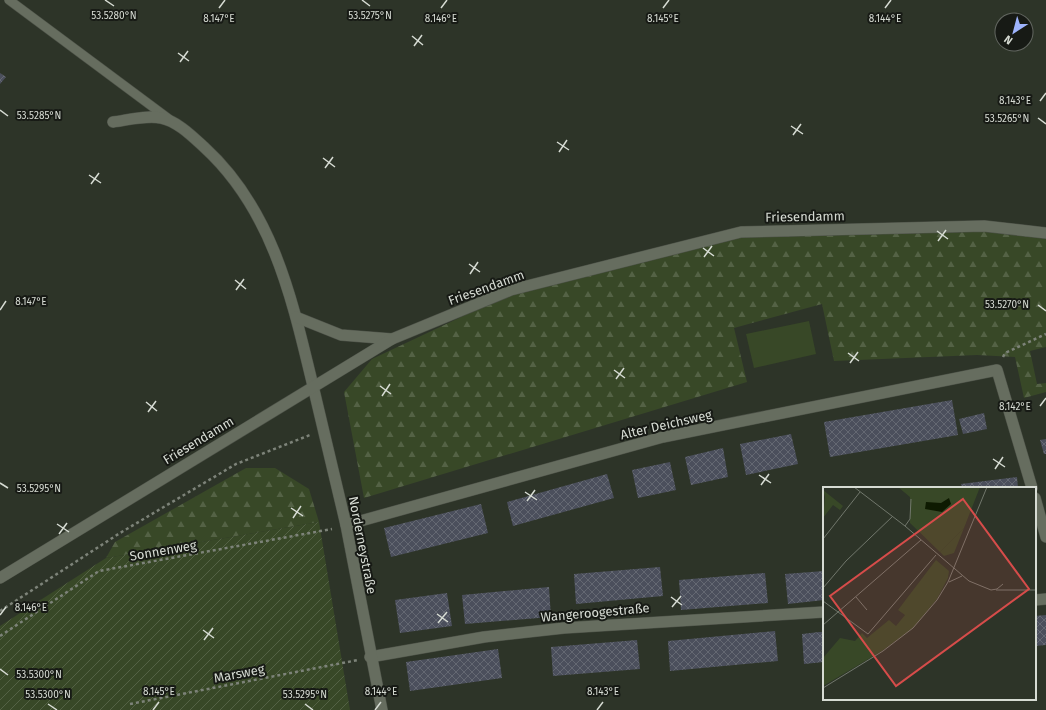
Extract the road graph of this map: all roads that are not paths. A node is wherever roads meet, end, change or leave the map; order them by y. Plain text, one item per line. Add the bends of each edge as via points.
1 (9, 0) edge
2 (113, 122) dead end
3 (176, 124) junction
4 (1046, 232) edge
5 (296, 317) junction
6 (392, 339) junction
7 (313, 386) junction
8 (1032, 487) edge
9 (1036, 502) edge
10 (346, 525) junction
11 (1046, 538) edge
12 (0, 578) edge
13 (1046, 599) edge
14 (1036, 600) edge
15 (823, 612) edge
16 (370, 657) junction
17 (382, 710) edge

1 - 3 lane
2 - 3 street via 153,117
3 - 5 street, Norderneystraße via 213,155 250,200 268,236
4 - 6 street, Friesendamm via 984,226 741,232 511,290
5 - 6 street via 341,335
5 - 7 street, Norderneystraße
6 - 7 street, Friesendamm
7 - 10 street, Norderneystraße
7 - 12 street, Friesendamm
8 - 10 street, Alter Deichsweg via 997,370 663,437
9 - 11 street
10 - 16 street, Norderneystraße
13 - 14 street
15 - 16 street, Wangeroogestraße via 564,628 484,637
16 - 17 street, Norderneystraße

